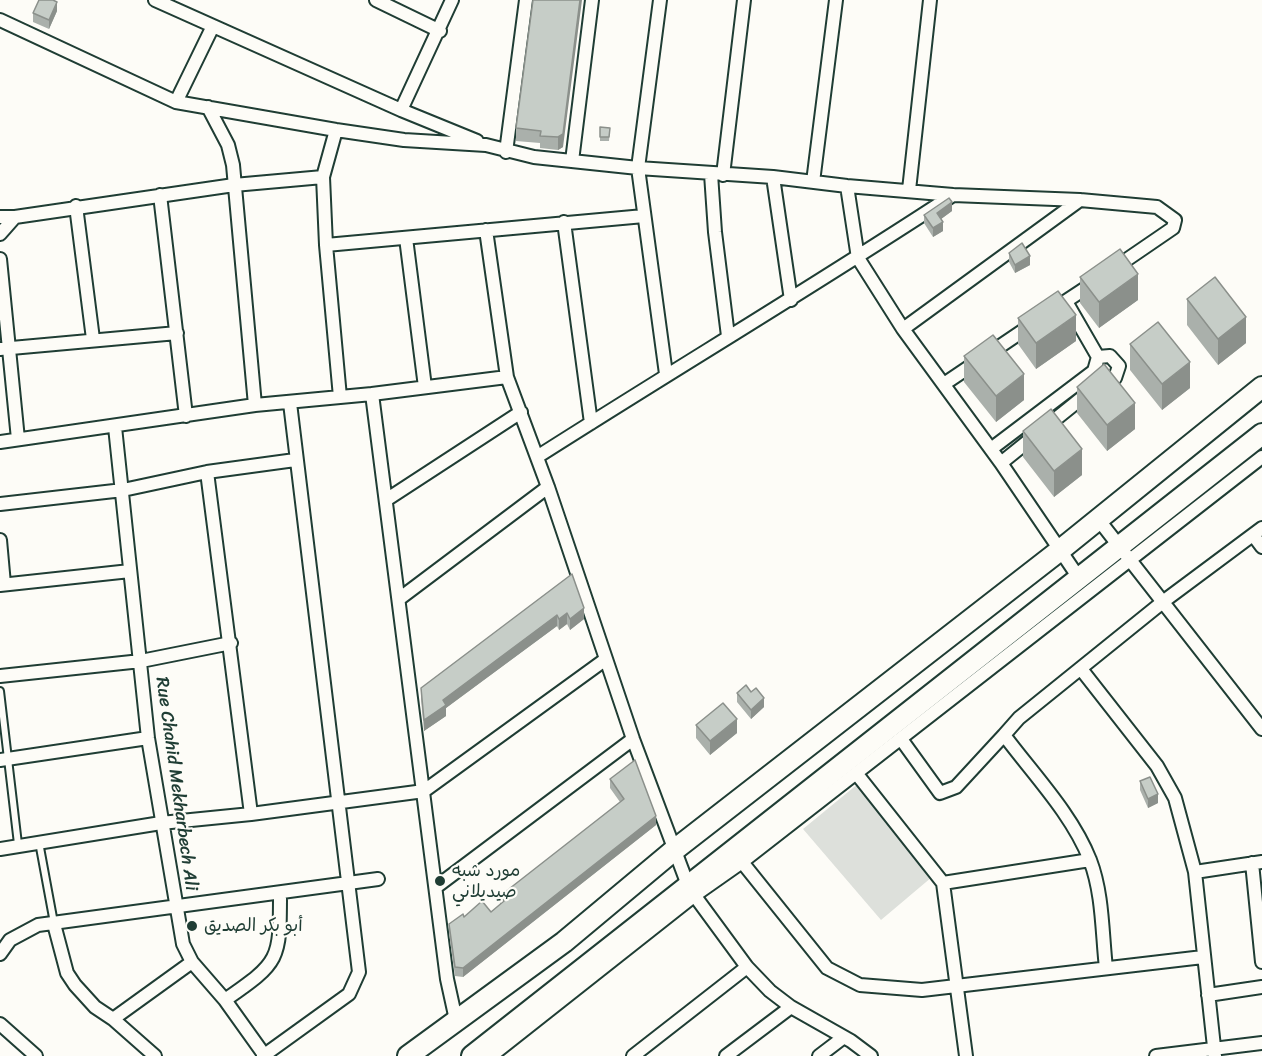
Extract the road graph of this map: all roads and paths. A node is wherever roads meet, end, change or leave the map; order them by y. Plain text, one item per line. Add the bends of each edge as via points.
1 (154, 0) edge
2 (375, 0) edge
3 (452, 0) edge
4 (526, 0) edge
5 (592, 0) edge
6 (660, 0) edge
7 (744, 0) edge
8 (836, 0) edge
9 (930, 0) edge
10 (0, 20) edge
11 (213, 26) junction
12 (440, 31) junction
13 (176, 102) junction
14 (208, 107) junction
15 (401, 111) junction
16 (336, 130) junction
17 (486, 145) junction
18 (506, 152) junction
19 (572, 161) junction
20 (638, 168) junction
21 (717, 175) junction
22 (323, 177) junction
23 (773, 177) junction
24 (813, 182) junction
25 (234, 185) junction
26 (847, 186) junction
27 (909, 190) junction
28 (160, 195) junction
29 (953, 195) junction
30 (1080, 200) junction
31 (76, 206) junction
32 (644, 216) junction
33 (0, 217) edge
34 (15, 217) junction
35 (564, 222) junction
36 (486, 230) junction
37 (0, 234) edge
38 (406, 238) junction
39 (326, 245) junction
40 (858, 258) junction
41 (0, 264) edge
42 (791, 300) junction
43 (1066, 301) junction
44 (903, 328) junction
45 (177, 333) junction
46 (728, 336) junction
47 (93, 339) junction
48 (5, 349) edge
49 (1098, 357) junction
50 (666, 374) junction
51 (1098, 376) junction
52 (507, 377) junction
53 (944, 384) junction
54 (425, 387) junction
55 (1262, 387) edge
56 (372, 394) junction
57 (340, 397) junction
58 (290, 403) junction
59 (255, 405) junction
60 (521, 412) junction
61 (186, 416) junction
62 (591, 423) junction
63 (115, 427) junction
64 (1262, 434) edge
65 (18, 439) junction
66 (0, 442) edge
67 (991, 449) junction
68 (537, 457) junction
69 (1262, 458) edge
70 (295, 460) junction
71 (1001, 463) junction
72 (207, 472) junction
73 (548, 487) junction
74 (123, 490) junction
75 (386, 500) junction
76 (0, 504) edge
77 (1098, 519) junction
78 (1258, 532) edge
79 (0, 540) edge
80 (1262, 547) edge
81 (1059, 551) junction
82 (1126, 553) junction
83 (130, 571) junction
84 (1079, 578) junction
85 (2, 585) edge
86 (399, 599) junction
87 (1164, 601) junction
88 (231, 643) junction
89 (606, 659) junction
90 (141, 661) junction
91 (1081, 669) junction
92 (0, 676) edge
93 (0, 691) edge
94 (1262, 729) edge
95 (1004, 735) junction
96 (148, 738) junction
97 (633, 739) junction
98 (901, 739) junction
99 (4, 760) edge
100 (856, 773) junction
101 (424, 791) junction
102 (339, 801) junction
103 (251, 814) junction
104 (161, 823) junction
105 (39, 841) junction
106 (18, 844) junction
107 (0, 849) edge
108 (673, 851) junction
109 (1090, 860) junction
110 (742, 862) junction
111 (1257, 863) edge
112 (1195, 872) junction
113 (378, 879) dead end
114 (350, 883) junction
115 (943, 883) junction
116 (436, 887) junction
117 (692, 891) junction
118 (280, 894) junction
119 (176, 908) junction
120 (54, 924) junction
121 (0, 954) edge
122 (1203, 957) junction
123 (192, 962) junction
124 (1262, 962) edge
125 (747, 967) junction
126 (1106, 968) junction
127 (956, 986) junction
128 (1262, 987) edge
129 (1208, 995) junction
130 (225, 1000) junction
131 (791, 1007) junction
132 (114, 1019) junction
133 (456, 1020) junction
134 (0, 1024) edge
135 (844, 1037) junction
136 (1262, 1043) edge
137 (1214, 1052) edge
138 (36, 1056) edge
139 (155, 1056) edge
140 (264, 1056) edge
141 (408, 1056) edge
142 (472, 1056) edge
143 (491, 1056) edge
144 (633, 1056) edge
145 (726, 1056) edge
146 (819, 1056) edge
147 (872, 1056) edge
148 (966, 1056) edge
149 (1156, 1056) edge

1 - 11 street
2 - 12 street
3 - 12 street
4 - 18 street
5 - 19 street
6 - 20 street
7 - 21 street
8 - 24 street
9 - 27 street
10 - 13 street
11 - 13 street
11 - 15 street
12 - 15 street
13 - 14 street
14 - 16 street
14 - 25 street via 228,145
15 - 17 street
16 - 17 street via 404,140
16 - 22 street
17 - 18 street
18 - 19 street
19 - 20 street
20 - 21 street
20 - 32 street
21 - 23 street
21 - 46 street via 715,232
22 - 25 street
22 - 39 street
23 - 24 street
23 - 42 street
24 - 26 street
25 - 28 street
25 - 59 street
26 - 27 street
26 - 40 street
27 - 29 street
28 - 31 street
28 - 45 street
29 - 30 street
29 - 40 street
30 - 43 street via 1157,207 1175,220 1166,234
30 - 44 street
31 - 34 street
31 - 47 street
32 - 35 street
32 - 50 street
33 - 34 street
34 - 37 street
35 - 36 street
35 - 62 street
36 - 38 street
36 - 52 street
38 - 39 street
38 - 54 street
39 - 57 street
40 - 42 street
40 - 44 street
41 - 48 street
42 - 46 street
43 - 49 street
43 - 53 street
44 - 53 street
45 - 47 street
45 - 61 street
46 - 50 street
47 - 48 street
48 - 65 street
49 - 51 street
49 - 51 street via 1110,356 1119,366 1115,378
50 - 62 street
51 - 67 street
51 - 71 street
52 - 54 street
52 - 60 street
53 - 67 street
54 - 56 street
55 - 77 main road
56 - 57 street
56 - 75 street
57 - 58 street
58 - 59 street
58 - 70 street
59 - 61 street
60 - 68 street
60 - 75 street
61 - 63 street
62 - 68 street
63 - 65 street
63 - 74 street, Rue Chahid Mekharbech Ali
64 - 82 main road
65 - 66 street
67 - 71 street
68 - 73 street
69 - 82 street
70 - 72 street
70 - 102 street
71 - 81 street
72 - 74 street
72 - 88 street
73 - 86 street
73 - 89 street via 571,576
74 - 76 street
74 - 83 street, Rue Chahid Mekharbech Ali
75 - 86 street
77 - 81 main road
77 - 82 street
78 - 80 street
78 - 87 street
79 - 85 street
81 - 84 street
81 - 108 main road
82 - 84 main road
82 - 87 street
82 - 98 street
83 - 85 street
83 - 90 street, Rue Chahid Mekharbech Ali
84 - 117 main road
86 - 101 street via 415,692
87 - 91 street
87 - 94 street
88 - 90 street
88 - 103 street
89 - 97 street
89 - 101 street
90 - 92 street
90 - 96 street, Rue Chahid Mekharbech Ali
91 - 95 street via 1018,718
91 - 112 street via 1170,790
93 - 99 lane
95 - 98 street via 956,787 940,793
95 - 109 street via 1076,831
96 - 99 street
96 - 104 street, Rue Chahid Mekharbech Ali
97 - 108 street
97 - 116 street
98 - 100 street
99 - 106 lane
100 - 110 street
100 - 115 street
101 - 102 street
101 - 116 street
102 - 103 street
102 - 114 street
103 - 104 street
104 - 105 street
104 - 119 street, Rue Chahid Mekharbech Ali
105 - 106 street
105 - 120 lane
106 - 107 street
108 - 117 street
108 - 133 main road via 564,942
109 - 115 street
109 - 126 street via 1098,889
110 - 117 street
110 - 127 street via 826,968 860,985 887,989
111 - 112 street
111 - 124 street
112 - 122 street
113 - 114 street
114 - 118 street
114 - 140 street via 359,964 354,987 340,1002
115 - 127 street
116 - 133 street
117 - 125 street
117 - 142 main road
117 - 143 street
118 - 119 street
118 - 130 street via 277,954 262,975
119 - 120 street
119 - 123 street, Rue Chahid Mekharbech Ali via 183,944
120 - 121 street via 38,925 10,940
120 - 132 street via 67,974 85,996
122 - 126 street
122 - 129 street
123 - 130 street, Rue Chahid Mekharbech Ali
123 - 132 street
125 - 131 street
125 - 144 street
126 - 127 street
127 - 148 street
128 - 129 street
129 - 137 street
130 - 140 street, Rue Chahid Mekharbech Ali
131 - 135 street
131 - 145 street
132 - 139 street
133 - 141 main road
134 - 138 street
135 - 146 street
135 - 147 street
136 - 137 street
137 - 149 street

